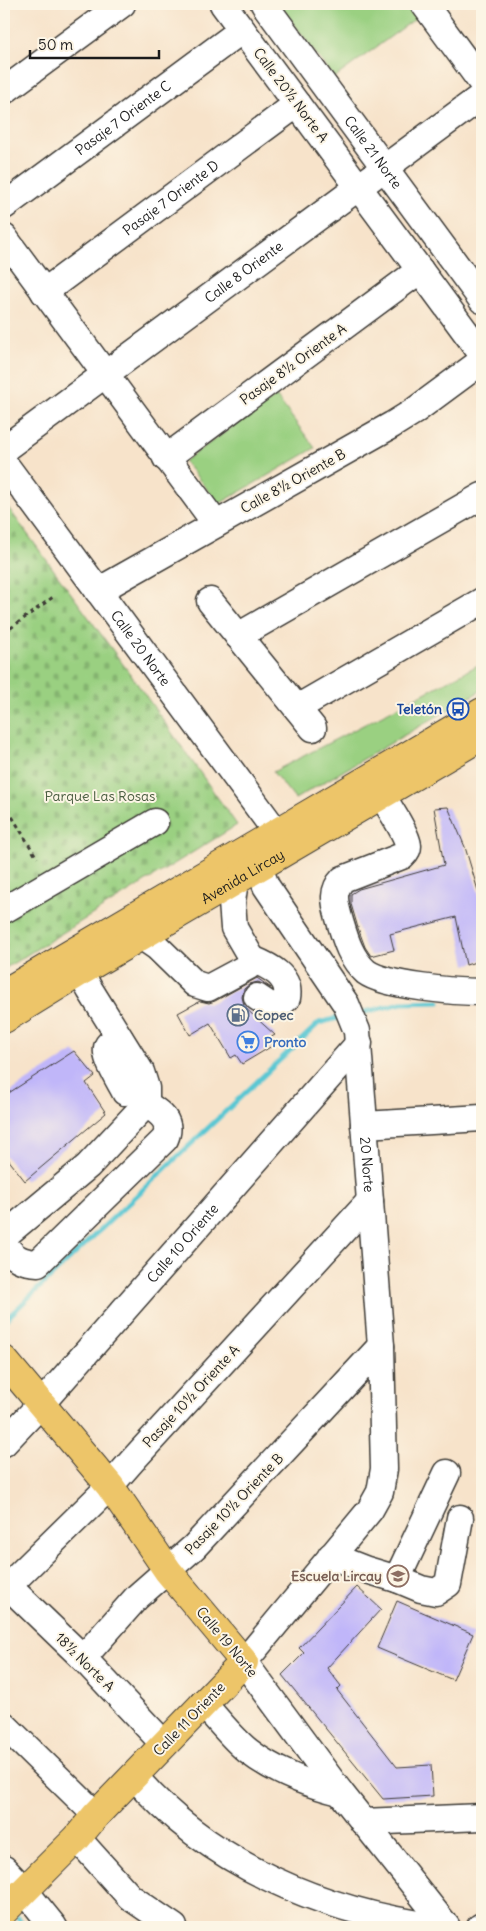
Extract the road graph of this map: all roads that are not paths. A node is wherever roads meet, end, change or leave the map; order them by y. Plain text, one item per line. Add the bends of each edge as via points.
1 (122, 4) edge
2 (223, 4) edge
3 (264, 4) edge
4 (424, 4) edge
5 (242, 30) junction
6 (482, 83) edge
7 (4, 91) edge
8 (482, 96) edge
9 (297, 104) junction
10 (385, 168) junction
11 (358, 187) junction
12 (4, 206) edge
13 (4, 237) edge
14 (420, 270) junction
15 (44, 292) junction
16 (482, 300) edge
17 (482, 354) edge
18 (482, 361) edge
19 (105, 375) junction
20 (4, 449) edge
21 (166, 458) junction
22 (4, 463) edge
23 (482, 496) edge
24 (216, 524) junction
25 (98, 591) junction
26 (210, 601) dead end
27 (482, 601) edge
28 (238, 636) junction
29 (297, 708) junction
30 (482, 712) edge
31 (313, 728) dead end
32 (482, 736) edge
33 (381, 796) junction
34 (155, 822) dead end
35 (277, 833) junction
36 (259, 867) junction
37 (235, 881) junction
38 (4, 910) edge
39 (141, 936) junction
40 (80, 972) junction
41 (482, 992) edge
42 (4, 993) edge
43 (4, 1019) edge
44 (359, 1043) junction
45 (136, 1098) junction
46 (482, 1118) edge
47 (364, 1125) junction
48 (95, 1159) junction
49 (120, 1183) junction
50 (370, 1201) junction
51 (4, 1236) edge
52 (4, 1245) edge
53 (381, 1346) junction
54 (4, 1360) edge
55 (41, 1404) junction
56 (4, 1443) edge
57 (447, 1473) dead end
58 (110, 1486) junction
59 (380, 1492) joint
60 (460, 1518) dead end
61 (331, 1556) junction
62 (168, 1571) junction
63 (397, 1578) junction
64 (6, 1584) edge
65 (83, 1658) junction
66 (244, 1662) junction
67 (203, 1703) junction
68 (4, 1725) edge
69 (164, 1744) junction
70 (134, 1776) junction
71 (340, 1792) junction
72 (96, 1815) junction
73 (482, 1816) edge
74 (363, 1822) junction
75 (77, 1838) junction
76 (4, 1869) edge
77 (24, 1890) junction
78 (4, 1911) edge
79 (54, 1927) edge
80 (174, 1927) edge
81 (439, 1927) edge
82 (447, 1927) edge

1 - 7 street
2 - 5 street, Calle 20½ Norte A
3 - 10 street, Calle 21 Norte
4 - 6 street
5 - 9 street, Calle 20½ Norte A
5 - 12 street, Pasaje 7 Oriente C
8 - 10 street, Calle 8 Oriente
9 - 11 street, Calle 20½ Norte A
9 - 15 street, Pasaje 7 Oriente D
10 - 11 street, Calle 8 Oriente
10 - 16 street, Calle 21 Norte
11 - 14 street
11 - 19 street, Calle 8 Oriente
13 - 15 street
14 - 17 street
14 - 21 street, Pasaje 8½ Oriente A
15 - 19 street
18 - 24 street, Calle 8½ Oriente B via 392,425
19 - 20 street, Calle 8 Oriente
19 - 21 street
21 - 24 street
22 - 25 street, Calle 20 Norte
23 - 28 street
24 - 25 street, Calle 8½ Oriente B
25 - 35 street, Calle 20 Norte
26 - 28 street
27 - 29 street
28 - 29 street
29 - 31 street
30 - 35 main road, Avenida Lircay
32 - 33 main road, Avenida Lircay
33 - 36 main road, Avenida Lircay
33 - 41 street via 408,844 407,850 402,856 342,879 336,886 336,905 349,950 367,972 378,978
34 - 38 street
35 - 42 main road, Avenida Lircay
36 - 37 main road, Avenida Lircay
36 - 44 street, 20 Norte via 266,886 346,1004
37 - 39 main road, Avenida Lircay
37 - 39 street via 232,902 234,928 249,976 208,988 200,987
39 - 40 main road, Avenida Lircay
40 - 43 main road, Avenida Lircay
40 - 45 street via 141,1072 146,1088
44 - 47 street, 20 Norte
44 - 55 street, Calle 10 Oriente
45 - 48 street
45 - 49 street via 160,1113 169,1131 165,1139
46 - 47 street
47 - 50 street, 20 Norte
48 - 49 street
48 - 51 street
49 - 52 street via 38,1263 25,1262
50 - 53 street, 20 Norte
50 - 58 street, Pasaje 10½ Oriente A
53 - 59 street, 20 Norte via 384,1469
53 - 62 street, Pasaje 10½ Oriente B
54 - 55 main road, Calle 19 Norte
55 - 56 street, Calle 10 Oriente
55 - 58 main road, Calle 19 Norte
57 - 63 street
58 - 62 main road, Calle 19 Norte
58 - 64 street, Pasaje 10½ Oriente A
59 - 61 street, Calle 11 Oriente via 370,1510
60 - 63 street via 448,1584 436,1592
61 - 63 street
61 - 66 street, Calle 11 Oriente
62 - 65 street, Pasaje 10½ Oriente B via 137,1597
62 - 66 main road, Calle 19 Norte
64 - 65 street, 18½ Norte A
65 - 69 street, 18½ Norte A
66 - 67 main road, Calle 11 Oriente
66 - 71 street, Calle 19 Norte
67 - 69 main road, Calle 11 Oriente
67 - 71 street via 249,1752 302,1781
68 - 72 street
69 - 70 main road, Calle 11 Oriente
70 - 72 main road, Calle 11 Oriente
70 - 81 street via 190,1830 257,1872 290,1888 359,1912
71 - 74 street, Calle 19 Norte
72 - 75 main road, Calle 11 Oriente
73 - 74 street
74 - 82 street, Calle 19 Norte
75 - 77 main road, Calle 11 Oriente
75 - 80 street via 130,1897
76 - 77 street
77 - 78 main road, Calle 11 Oriente
77 - 79 street

